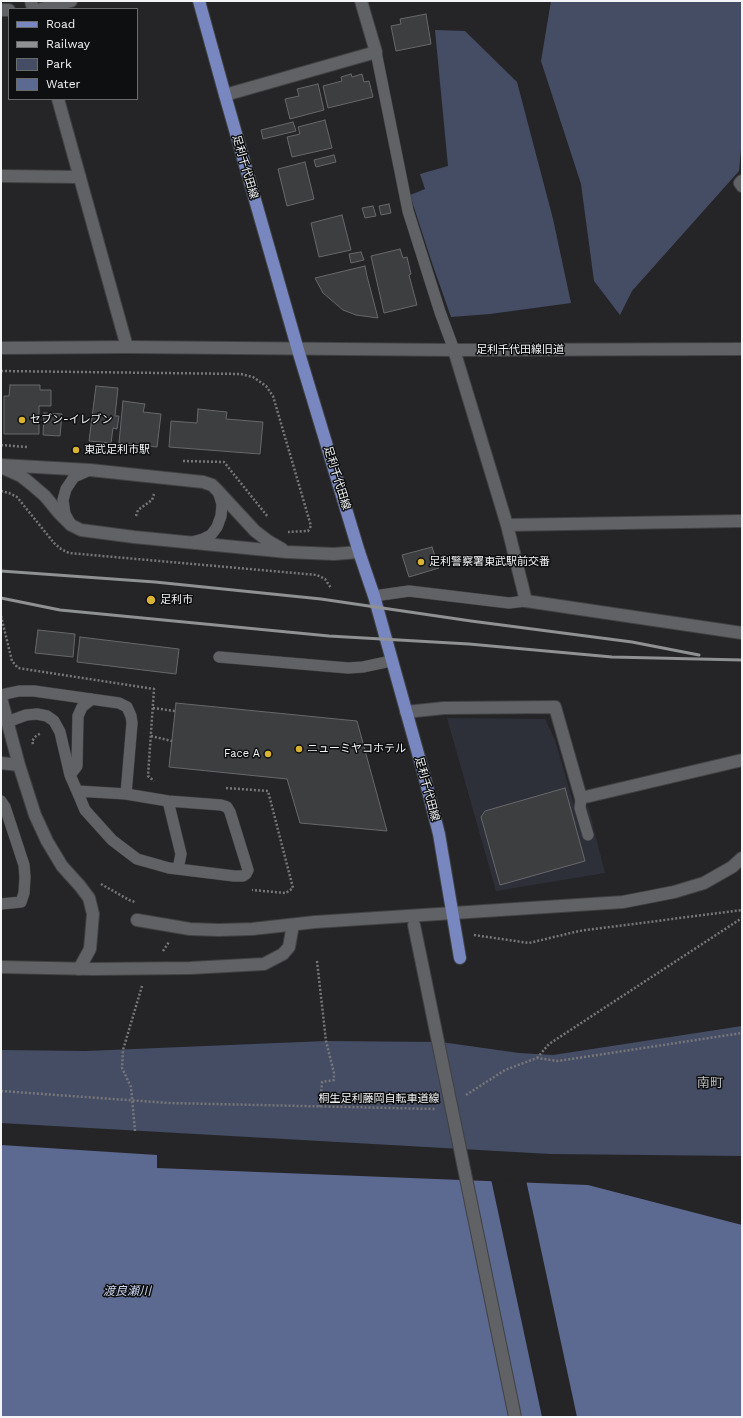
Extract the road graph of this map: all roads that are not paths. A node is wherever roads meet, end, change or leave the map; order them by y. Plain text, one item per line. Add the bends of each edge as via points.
1 (71, 1) edge
2 (199, 1) edge
3 (361, 1) edge
4 (45, 8) edge
5 (376, 52) junction
6 (225, 95) junction
7 (58, 100) edge
8 (1, 176) edge
9 (80, 177) junction
10 (742, 181) edge
11 (742, 186) edge
12 (127, 347) junction
13 (1, 348) edge
14 (742, 349) edge
15 (298, 350) junction
16 (454, 350) junction
17 (1, 466) edge
18 (90, 470) junction
19 (218, 491) junction
20 (742, 521) edge
21 (71, 525) junction
22 (507, 525) junction
23 (191, 542) junction
24 (287, 552) junction
25 (359, 552) junction
26 (374, 596) junction
27 (526, 601) junction
28 (742, 633) edge
29 (219, 657) dead end
30 (391, 661) junction
31 (1, 697) edge
32 (92, 699) junction
33 (406, 712) junction
34 (7, 722) junction
35 (742, 760) edge
36 (1, 763) edge
37 (19, 765) junction
38 (70, 775) junction
39 (77, 791) junction
40 (126, 794) junction
41 (581, 798) junction
42 (1, 801) edge
43 (168, 801) junction
44 (588, 835) dead end
45 (742, 858) edge
46 (178, 869) junction
47 (1, 904) edge
48 (452, 914) junction
49 (137, 920) dead end
50 (293, 925) junction
51 (414, 925) dead end
52 (460, 958) dead end
53 (1, 967) edge
54 (79, 969) junction
55 (515, 1417) edge

1 - 4 street
2 - 6 main road, 足利千代田線
3 - 5 street
5 - 6 street
5 - 16 lane via 408,211
6 - 15 main road, 足利千代田線
7 - 9 street
8 - 9 street
9 - 12 street
10 - 11 street
12 - 13 street, 足利千代田線旧道
12 - 15 street, 足利千代田線旧道
14 - 16 street, 足利千代田線旧道
15 - 16 street, 足利千代田線旧道
15 - 25 main road, 足利千代田線
16 - 22 street
17 - 18 street
17 - 21 street via 31,484
18 - 19 street via 202,482 212,485
18 - 21 lane via 74,477 66,489 63,500 65,514
19 - 23 lane via 222,504 217,526 203,539
19 - 24 street via 255,531
20 - 22 street
21 - 23 street via 92,533
22 - 27 street
23 - 24 street
24 - 25 street
25 - 26 main road, 足利千代田線
26 - 27 lane via 409,591 509,603
26 - 30 main road, 足利千代田線
27 - 28 street
29 - 30 lane via 348,668
30 - 33 main road, 足利千代田線
31 - 32 lane via 19,691 34,690
31 - 34 street
32 - 38 lane via 82,707 78,716 77,766
32 - 40 lane via 119,703 127,707 131,716
33 - 41 street via 444,708 555,707
33 - 48 main road, 足利千代田線 via 439,834
34 - 37 street
34 - 38 lane via 37,714 54,721 60,732
35 - 41 street
36 - 37 street
37 - 54 street via 35,815 47,841 62,866 88,898 93,914 90,949
38 - 39 lane
39 - 40 lane
39 - 46 lane via 85,810 112,840 137,859
40 - 43 lane
41 - 44 lane via 580,808
42 - 47 lane via 22,857 25,877 21,902
43 - 46 lane via 181,854
43 - 46 lane via 227,807 248,870 243,876 234,876
45 - 48 street via 704,883 674,892 622,902
48 - 50 street
48 - 52 main road, 足利千代田線
49 - 50 street via 172,927 219,930
50 - 54 street via 289,947 283,954 264,964
51 - 55 street, bridge
53 - 54 street

